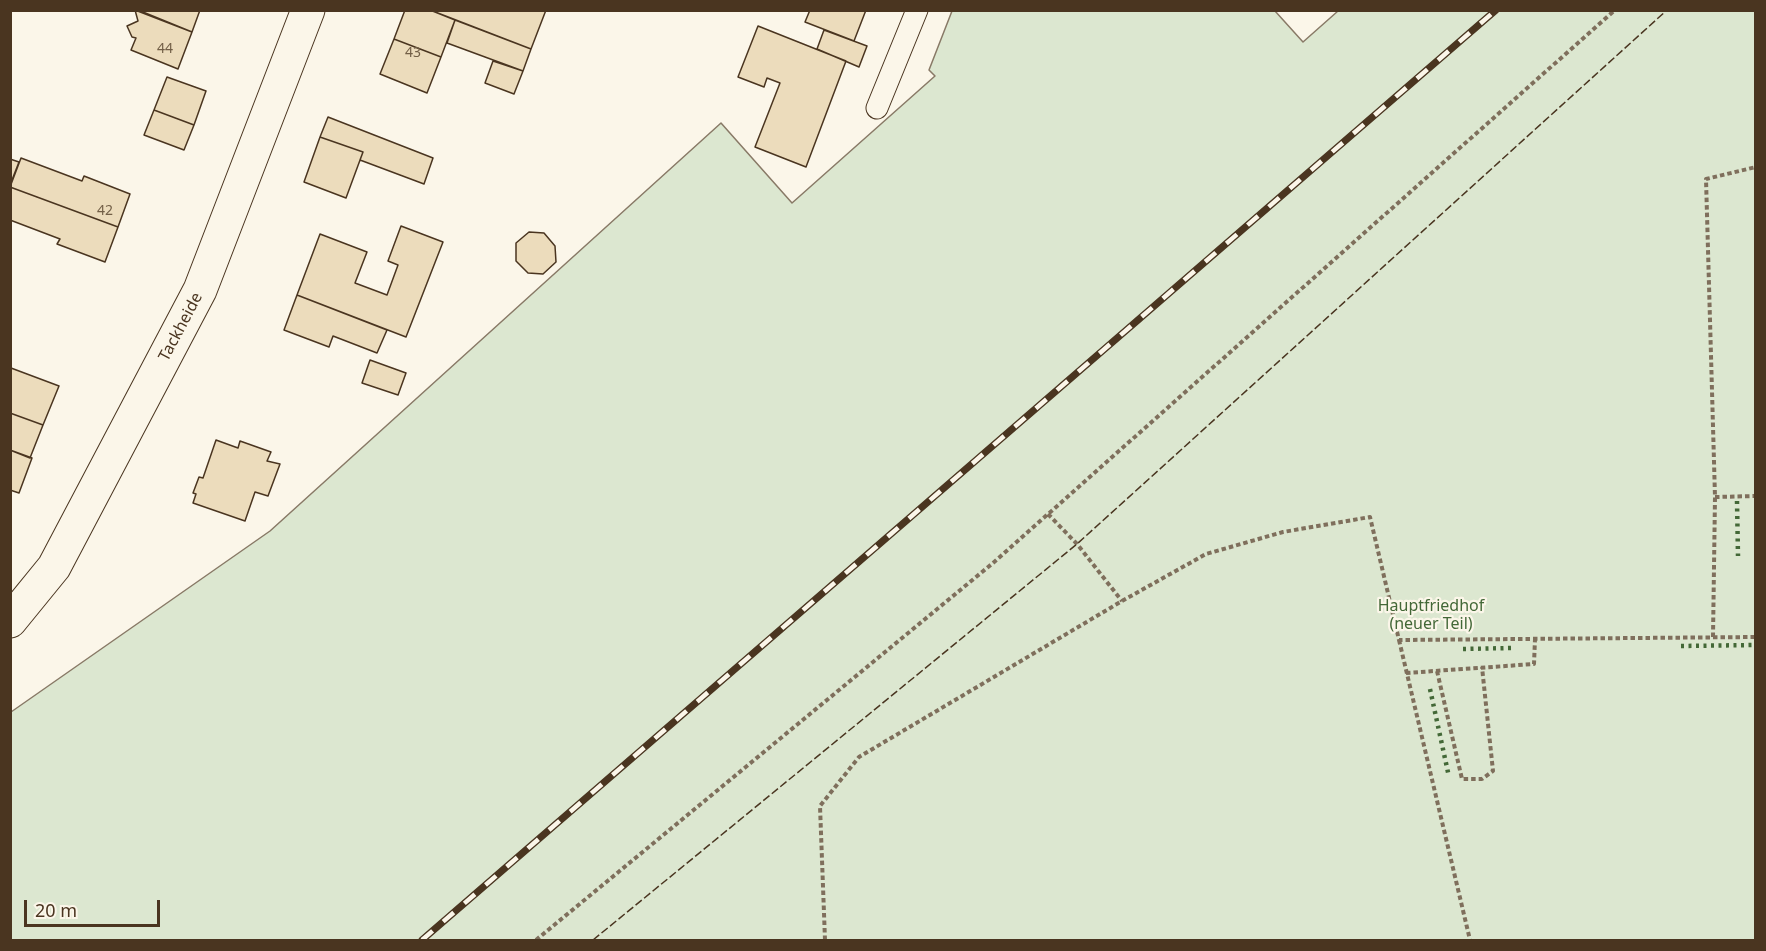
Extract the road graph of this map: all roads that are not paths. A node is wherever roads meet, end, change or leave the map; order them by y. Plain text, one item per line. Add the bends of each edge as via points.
1 (308, 10) edge
2 (917, 10) edge
3 (877, 108) dead end
4 (10, 621) edge

1 - 4 street, Tackheide via 200,290 54,567
2 - 3 lane

